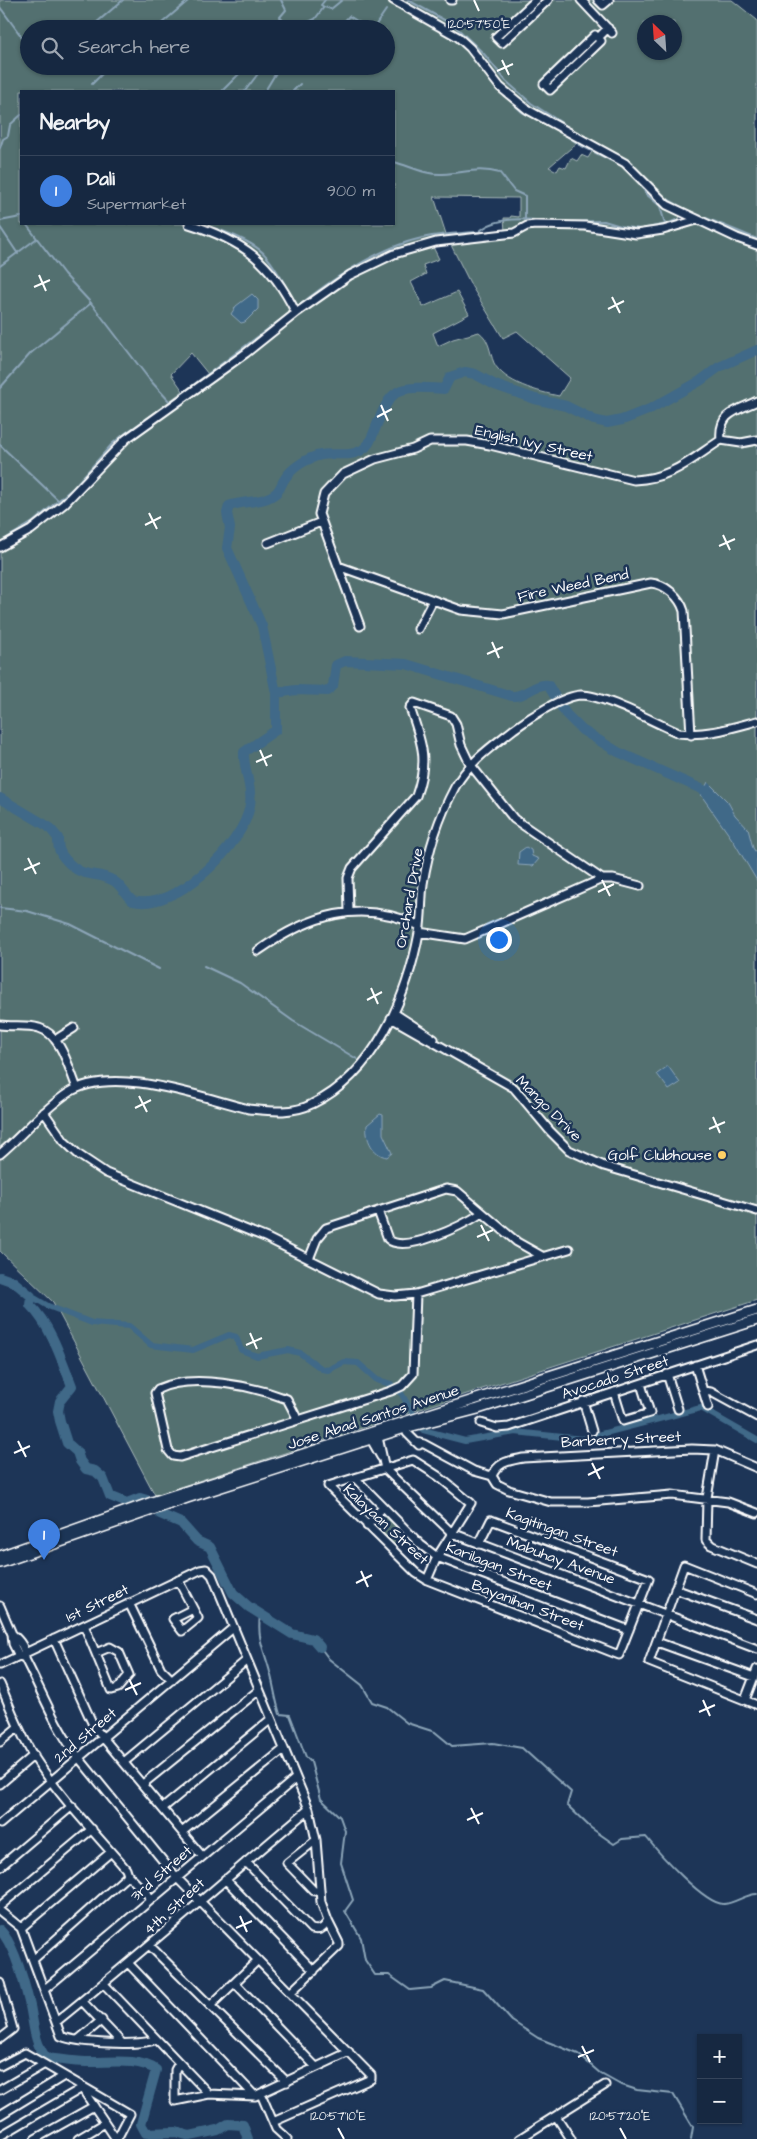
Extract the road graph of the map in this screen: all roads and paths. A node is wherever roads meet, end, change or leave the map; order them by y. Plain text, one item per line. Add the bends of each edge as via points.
1 (392, 0) edge
2 (536, 0) edge
3 (548, 0) edge
4 (582, 0) edge
5 (609, 0) edge
6 (599, 1) edge
7 (591, 10) junction
8 (598, 38) junction
9 (697, 220) junction
10 (192, 225) edge
11 (757, 245) edge
12 (296, 313) junction
13 (757, 401) edge
14 (721, 440) junction
15 (757, 440) edge
16 (321, 522) junction
17 (268, 543) dead end
18 (0, 547) edge
19 (338, 566) junction
20 (433, 600) junction
21 (360, 626) dead end
22 (418, 629) dead end
23 (757, 721) edge
24 (691, 735) junction
25 (470, 764) junction
26 (602, 879) junction
27 (640, 886) dead end
28 (349, 911) junction
29 (420, 929) junction
30 (258, 950) dead end
31 (393, 1015) junction
32 (0, 1025) edge
33 (74, 1028) dead end
34 (55, 1040) junction
35 (77, 1088) junction
36 (44, 1112) junction
37 (0, 1154) edge
38 (757, 1211) edge
39 (378, 1212) junction
40 (482, 1213) junction
41 (569, 1249) dead end
42 (542, 1256) junction
43 (309, 1259) junction
44 (416, 1294) junction
45 (757, 1310) edge
46 (757, 1320) edge
47 (757, 1346) edge
48 (694, 1365) junction
49 (667, 1374) junction
50 (641, 1384) junction
51 (703, 1391) junction
52 (614, 1392) junction
53 (583, 1401) junction
54 (708, 1407) dead end
55 (678, 1409) dead end
56 (757, 1417) edge
57 (425, 1418) junction
58 (298, 1420) junction
59 (408, 1423) junction
60 (481, 1423) dead end
61 (592, 1431) dead end
62 (374, 1436) junction
63 (715, 1450) junction
64 (757, 1468) edge
65 (385, 1469) junction
66 (492, 1476) junction
67 (355, 1478) junction
68 (707, 1498) junction
69 (158, 1504) junction
70 (383, 1507) junction
71 (757, 1513) edge
72 (367, 1526) junction
73 (452, 1533) junction
74 (479, 1544) junction
75 (0, 1556) edge
76 (437, 1557) junction
77 (0, 1563) edge
78 (757, 1564) edge
79 (178, 1580) junction
80 (427, 1580) junction
81 (675, 1589) junction
82 (757, 1594) edge
83 (129, 1603) junction
84 (640, 1603) junction
85 (0, 1606) edge
86 (193, 1608) dead end
87 (667, 1614) junction
88 (757, 1619) edge
89 (84, 1625) junction
90 (233, 1628) junction
91 (629, 1630) junction
92 (54, 1639) junction
93 (658, 1642) junction
94 (757, 1649) edge
95 (96, 1653) junction
96 (23, 1656) junction
97 (247, 1660) junction
98 (0, 1665) edge
99 (757, 1669) edge
100 (754, 1676) junction
101 (172, 1680) junction
102 (0, 1684) edge
103 (259, 1690) junction
104 (745, 1700) junction
105 (757, 1705) edge
106 (271, 1719) junction
107 (18, 1727) junction
108 (104, 1738) junction
109 (0, 1742) edge
110 (284, 1749) junction
111 (34, 1756) junction
112 (79, 1758) junction
113 (124, 1762) junction
114 (296, 1778) junction
115 (51, 1781) junction
116 (0, 1784) edge
117 (143, 1784) junction
118 (72, 1806) junction
119 (163, 1808) junction
120 (309, 1809) junction
121 (0, 1824) edge
122 (92, 1829) junction
123 (182, 1832) junction
124 (316, 1840) junction
125 (111, 1852) junction
126 (202, 1856) junction
127 (246, 1862) junction
128 (0, 1867) edge
129 (128, 1875) junction
130 (177, 1878) junction
131 (225, 1879) junction
132 (320, 1891) junction
133 (152, 1900) junction
134 (199, 1901) junction
135 (0, 1906) edge
136 (0, 1911) edge
137 (328, 1922) junction
138 (21, 1928) junction
139 (150, 1946) junction
140 (34, 1958) junction
141 (258, 1960) junction
142 (129, 1964) junction
143 (314, 1971) junction
144 (0, 1983) edge
145 (235, 1983) junction
146 (104, 1984) junction
147 (45, 1989) junction
148 (290, 1992) junction
149 (82, 2001) junction
150 (3, 2004) edge
151 (210, 2006) junction
152 (102, 2020) junction
153 (56, 2022) junction
154 (0, 2039) edge
155 (156, 2039) junction
156 (78, 2040) junction
157 (121, 2042) junction
158 (349, 2052) junction
159 (179, 2063) junction
160 (43, 2065) junction
161 (0, 2066) edge
162 (316, 2067) junction
163 (64, 2076) junction
164 (287, 2082) junction
165 (605, 2085) dead end
166 (81, 2086) junction
167 (0, 2090) edge
168 (208, 2094) junction
169 (258, 2095) junction
170 (94, 2106) junction
171 (0, 2115) edge
172 (556, 2116) junction
173 (273, 2122) junction
174 (106, 2123) junction
175 (0, 2136) edge
176 (35, 2139) edge
177 (78, 2139) edge
178 (117, 2139) edge
179 (287, 2139) edge
180 (519, 2139) edge
181 (571, 2139) edge

1 - 9 street via 458,37 500,87 528,110 620,160 637,173 661,201
2 - 3 street via 496,37 502,43
4 - 7 street
5 - 6 street via 603,5
6 - 7 street
7 - 8 street via 610,30
8 - 8 street via 595,35 544,84 550,90 601,41
9 - 11 street
9 - 12 street via 645,234 543,224 527,226 514,233 422,245 350,275
10 - 12 street via 222,236 262,262 281,285
12 - 18 street via 126,439 64,504 31,530
13 - 14 street via 727,415 722,421
14 - 15 street via 741,443
14 - 16 street, English Ivy Street via 677,470 653,479 634,480 490,445 430,441 343,474 324,494 319,514
16 - 17 street
16 - 19 street, English Ivy Street
19 - 20 street, Fire Weed Bend
19 - 21 street, English Ivy Street
20 - 22 street
20 - 24 street, Fire Weed Bend via 461,610 502,614 651,583 662,585 684,610
23 - 24 street, Orchard Drive via 719,732
24 - 25 street, Orchard Drive via 679,734 593,697 569,698 525,721
25 - 26 street via 514,819
25 - 28 street via 450,716 418,704 410,705 424,754 421,783 410,803 352,868 348,878
25 - 29 street, Orchard Drive via 455,788 431,846 423,885
26 - 27 street
26 - 29 street via 466,939
28 - 29 street via 388,915
28 - 30 street via 315,918
29 - 31 street, Orchard Drive
31 - 35 street, Orchard Drive via 361,1064 338,1088 312,1105 289,1110 249,1109 126,1080 96,1082
31 - 38 street, Mango Drive via 421,1037 514,1088 570,1150 604,1166
32 - 34 street via 38,1027
33 - 34 street
34 - 35 street
35 - 36 street, Orchard Drive
36 - 37 street, Orchard Drive
36 - 43 street via 64,1141 94,1166 268,1238
39 - 40 street via 446,1189 457,1191
39 - 40 street via 388,1239 400,1243 442,1234
39 - 43 street via 322,1231
40 - 42 street via 518,1242
41 - 42 street
42 - 44 street
43 - 44 street via 379,1294
44 - 58 street via 414,1365 409,1380 391,1391
45 - 57 main road, Jose Abad Santos Avenue
46 - 57 main road, Jose Abad Santos Avenue via 478,1409
47 - 48 street, Avocado Street
48 - 49 street, Avocado Street
48 - 51 street
49 - 50 street, Avocado Street
49 - 55 street
50 - 52 street, Avocado Street
50 - 52 street via 650,1413 623,1421
51 - 54 street
51 - 56 street via 711,1392
52 - 53 street, Avocado Street
53 - 60 street, Avocado Street via 509,1427 496,1428
53 - 61 street
57 - 59 main road, Jose Abad Santos Avenue
58 - 58 street via 186,1457 176,1457 168,1450 155,1394 167,1385 214,1382 271,1393 287,1400
59 - 62 main road, Jose Abad Santos Avenue
59 - 66 street via 406,1433 416,1442
62 - 65 street, Mabuhay Avenue
62 - 69 main road, Jose Abad Santos Avenue
63 - 64 street, Barberry Street
63 - 66 street, Barberry Street via 523,1458 503,1463
63 - 68 street
65 - 67 street
65 - 73 street, Mabuhay Avenue
65 - 73 street via 409,1460 417,1461 471,1503
66 - 68 street via 509,1490 551,1502 672,1495
67 - 70 street, Karilagan Street
67 - 72 street, Kalayaan Street via 328,1488
68 - 71 street
68 - 78 street via 706,1540
69 - 75 main road, Jose Abad Santos Avenue via 142,1505
69 - 77 main road, Jose Abad Santos Avenue via 150,1511
70 - 72 street
70 - 76 street, Karilagan Street
72 - 80 street, Kalayaan Street
73 - 74 street, Mabuhay Avenue
73 - 76 street
74 - 84 street, Mabuhay Avenue
74 - 84 street, Kagitingan Street via 490,1520 649,1579
76 - 80 street
76 - 91 street, Karilagan Street
79 - 83 street, 1st Street
79 - 86 street
79 - 90 street, 1st Street via 206,1569 212,1575
80 - 91 street, Bayanihan Street via 619,1655
81 - 82 street via 684,1565
81 - 87 street
81 - 88 street
83 - 89 street, 1st Street
83 - 101 street via 161,1669
84 - 87 street, Mabuhay Avenue
84 - 91 street
85 - 96 street via 13,1644
87 - 93 street
87 - 94 street, Mabuhay Avenue
89 - 92 street, 1st Street
89 - 95 street
90 - 97 street
90 - 101 street, 2nd Street
92 - 96 street, 1st Street
92 - 108 street via 94,1727
93 - 100 street
93 - 104 street via 649,1662 651,1665
95 - 95 street via 111,1690 118,1688 129,1675 119,1652 110,1647
96 - 98 street, 1st Street
96 - 112 street via 68,1745
97 - 103 street
97 - 113 street
99 - 100 street
100 - 104 street
101 - 108 street, 2nd Street
102 - 107 street
103 - 106 street
103 - 117 street
104 - 105 street
106 - 110 street
106 - 119 street
107 - 109 street
107 - 111 street
108 - 112 street, 2nd Street
108 - 113 street
110 - 114 street
110 - 123 street
111 - 115 street
111 - 116 street
112 - 115 street, 2nd Street
112 - 130 street
113 - 117 street
114 - 120 street
114 - 126 street, 3rd Street
115 - 118 street
115 - 121 street, 2nd Street
117 - 119 street
118 - 122 street
118 - 128 street
119 - 123 street
120 - 124 street
120 - 127 street, 4th Street
122 - 125 street
122 - 135 street
123 - 126 street
124 - 132 street
124 - 132 street via 287,1863 314,1891
125 - 129 street
125 - 138 street
126 - 130 street, 3rd Street
127 - 131 street, 4th Street
127 - 137 street via 311,1929 323,1928
129 - 133 street
129 - 140 street
130 - 133 street, 3rd Street
130 - 134 street
131 - 134 street, 4th Street
131 - 143 street
132 - 137 street
133 - 147 street, 3rd Street
134 - 139 street, 4th Street
134 - 141 street
136 - 138 street
137 - 143 street via 339,1944
138 - 140 street
139 - 142 street, 4th Street
139 - 151 street
140 - 147 street
141 - 145 street
141 - 148 street
142 - 146 street, 4th Street
142 - 169 street
143 - 148 street
144 - 150 street
145 - 151 street
145 - 162 street
146 - 149 street, 4th Street
146 - 155 street
147 - 153 street
148 - 158 street
149 - 152 street
149 - 153 street, 4th Street
150 - 154 street via 13,2029
151 - 164 street
152 - 156 street
152 - 157 street
153 - 156 street via 61,2036
155 - 157 street
155 - 159 street
156 - 157 street
158 - 162 street
158 - 173 street via 370,2073 371,2079
159 - 168 street
159 - 168 street via 175,2070 175,2100
160 - 161 street via 25,2053
160 - 163 street
160 - 167 street
162 - 164 street
163 - 166 street
163 - 171 street
164 - 169 street
165 - 172 street
166 - 170 street
166 - 175 street
166 - 178 street via 130,2114
168 - 169 street
169 - 173 street
170 - 174 street
170 - 176 street
172 - 180 street
172 - 181 street
173 - 179 street
174 - 177 street
174 - 178 street

